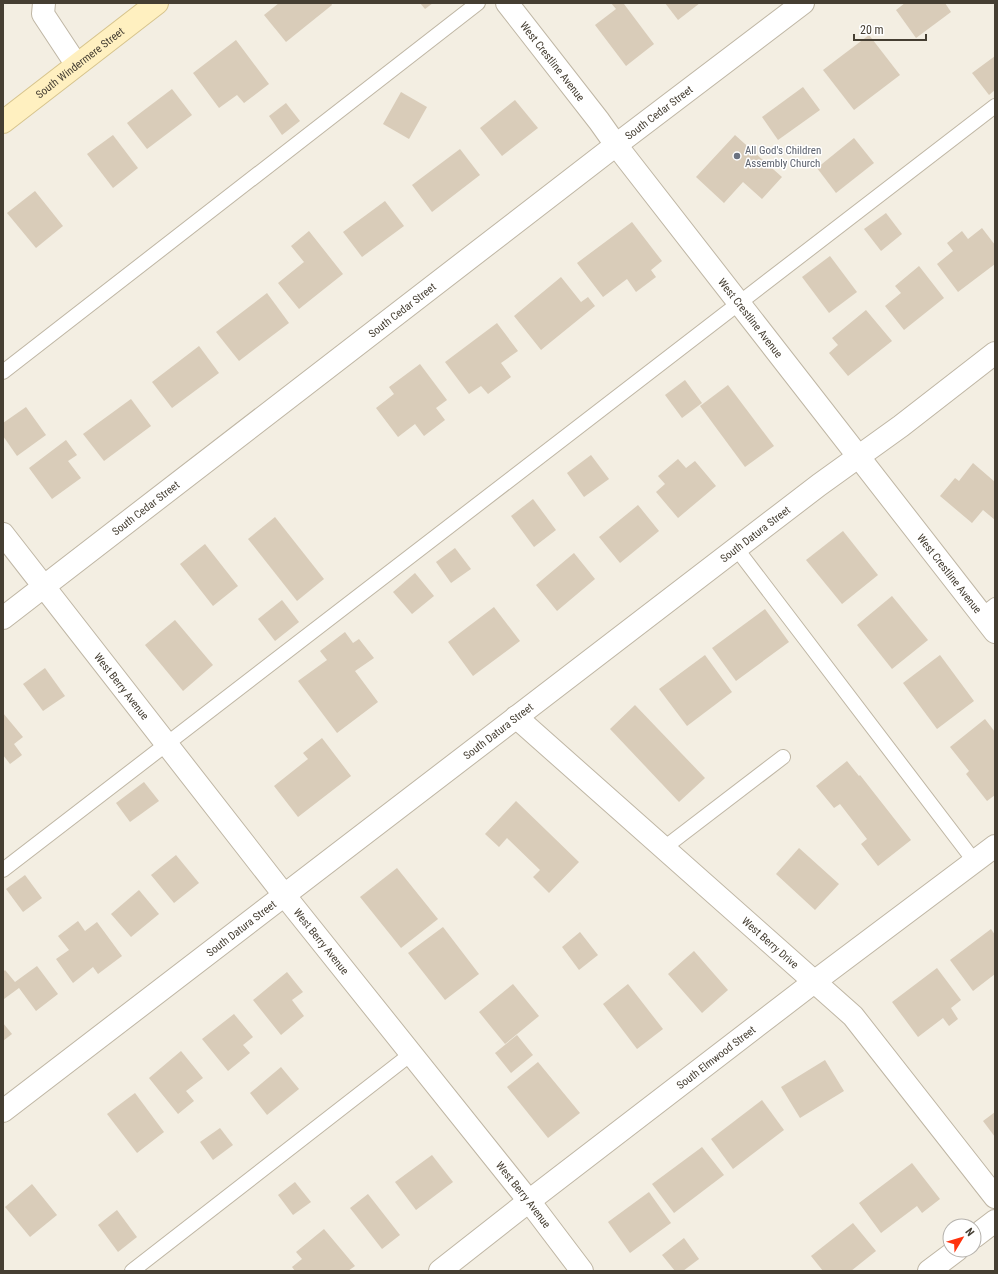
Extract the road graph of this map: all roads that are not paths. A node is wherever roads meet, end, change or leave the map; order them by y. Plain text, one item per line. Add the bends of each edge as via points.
1 (44, 3) edge
2 (157, 3) edge
3 (478, 3) edge
4 (507, 3) edge
5 (803, 3) edge
6 (76, 64) junction
7 (995, 106) edge
8 (3, 122) edge
9 (616, 145) junction
10 (739, 303) junction
11 (995, 353) edge
12 (3, 372) edge
13 (859, 456) junction
14 (3, 534) edge
15 (736, 548) junction
16 (44, 586) junction
17 (988, 610) edge
18 (3, 618) edge
19 (995, 632) edge
20 (516, 717) junction
21 (166, 744) junction
22 (783, 756) dead end
23 (995, 846) edge
24 (664, 848) junction
25 (975, 862) junction
26 (3, 870) edge
27 (285, 896) junction
28 (814, 982) junction
29 (411, 1054) junction
30 (3, 1111) edge
31 (995, 1197) edge
32 (528, 1201) junction
33 (995, 1221) edge
34 (982, 1231) edge
35 (946, 1258) edge
36 (132, 1271) edge
37 (440, 1271) edge
38 (582, 1271) edge
39 (929, 1271) edge

1 - 6 street via 43,14
2 - 6 street, South Windermere Street
3 - 12 lane
4 - 9 street, West Crestline Avenue
5 - 9 street, South Cedar Street
6 - 8 street, South Windermere Street
7 - 10 lane
9 - 10 street, West Crestline Avenue
9 - 16 street, South Cedar Street
10 - 13 street, West Crestline Avenue
10 - 21 lane
11 - 13 street, South Datura Street
13 - 15 street, South Datura Street
13 - 17 street, West Crestline Avenue
14 - 16 street, West Berry Avenue
15 - 20 street, South Datura Street
15 - 25 lane
16 - 18 street, South Cedar Street
16 - 21 street, West Berry Avenue
17 - 19 street, West Crestline Avenue
20 - 24 street, West Berry Drive
20 - 27 street, South Datura Street
21 - 26 lane
21 - 27 street, West Berry Avenue
22 - 24 lane
23 - 25 street, South Elmwood Street
24 - 28 street, West Berry Drive
25 - 28 street, South Elmwood Street
27 - 29 street, West Berry Avenue
27 - 30 street, South Datura Street
28 - 31 street, West Berry Drive via 853,1016
28 - 32 street, South Elmwood Street
29 - 32 street, West Berry Avenue
29 - 36 lane
32 - 37 street, South Elmwood Street
32 - 38 street, West Berry Avenue
33 - 34 street
35 - 39 street

